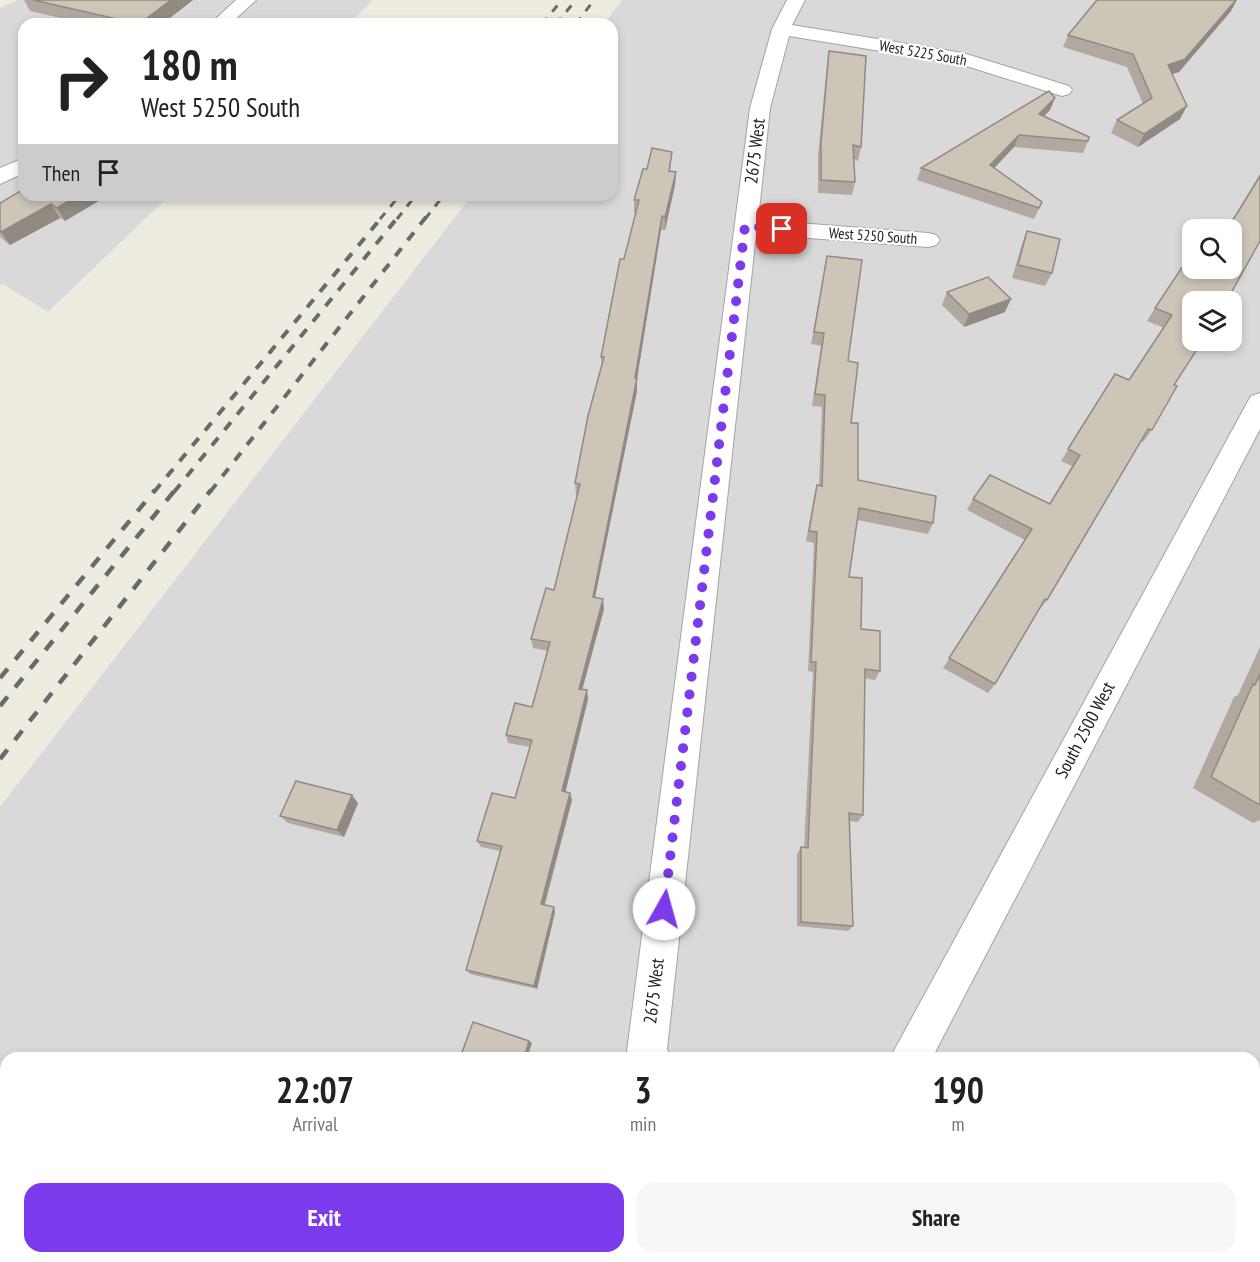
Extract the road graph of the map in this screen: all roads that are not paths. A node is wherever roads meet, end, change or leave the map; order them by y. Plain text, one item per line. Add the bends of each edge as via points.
1 (247, 0) edge
2 (796, 0) edge
3 (226, 18) edge
4 (781, 29) junction
5 (1062, 90) dead end
6 (18, 168) edge
7 (0, 177) edge
8 (745, 226) junction
9 (928, 240) dead end
10 (1260, 403) edge
11 (648, 1052) edge
12 (913, 1052) edge

1 - 3 street
2 - 4 street, 2675 West
4 - 5 street, West 5225 South via 963,59
4 - 8 street, 2675 West via 760,108
6 - 7 street
8 - 9 street, West 5250 South
8 - 11 street, 2675 West
10 - 12 street, South 2500 West

